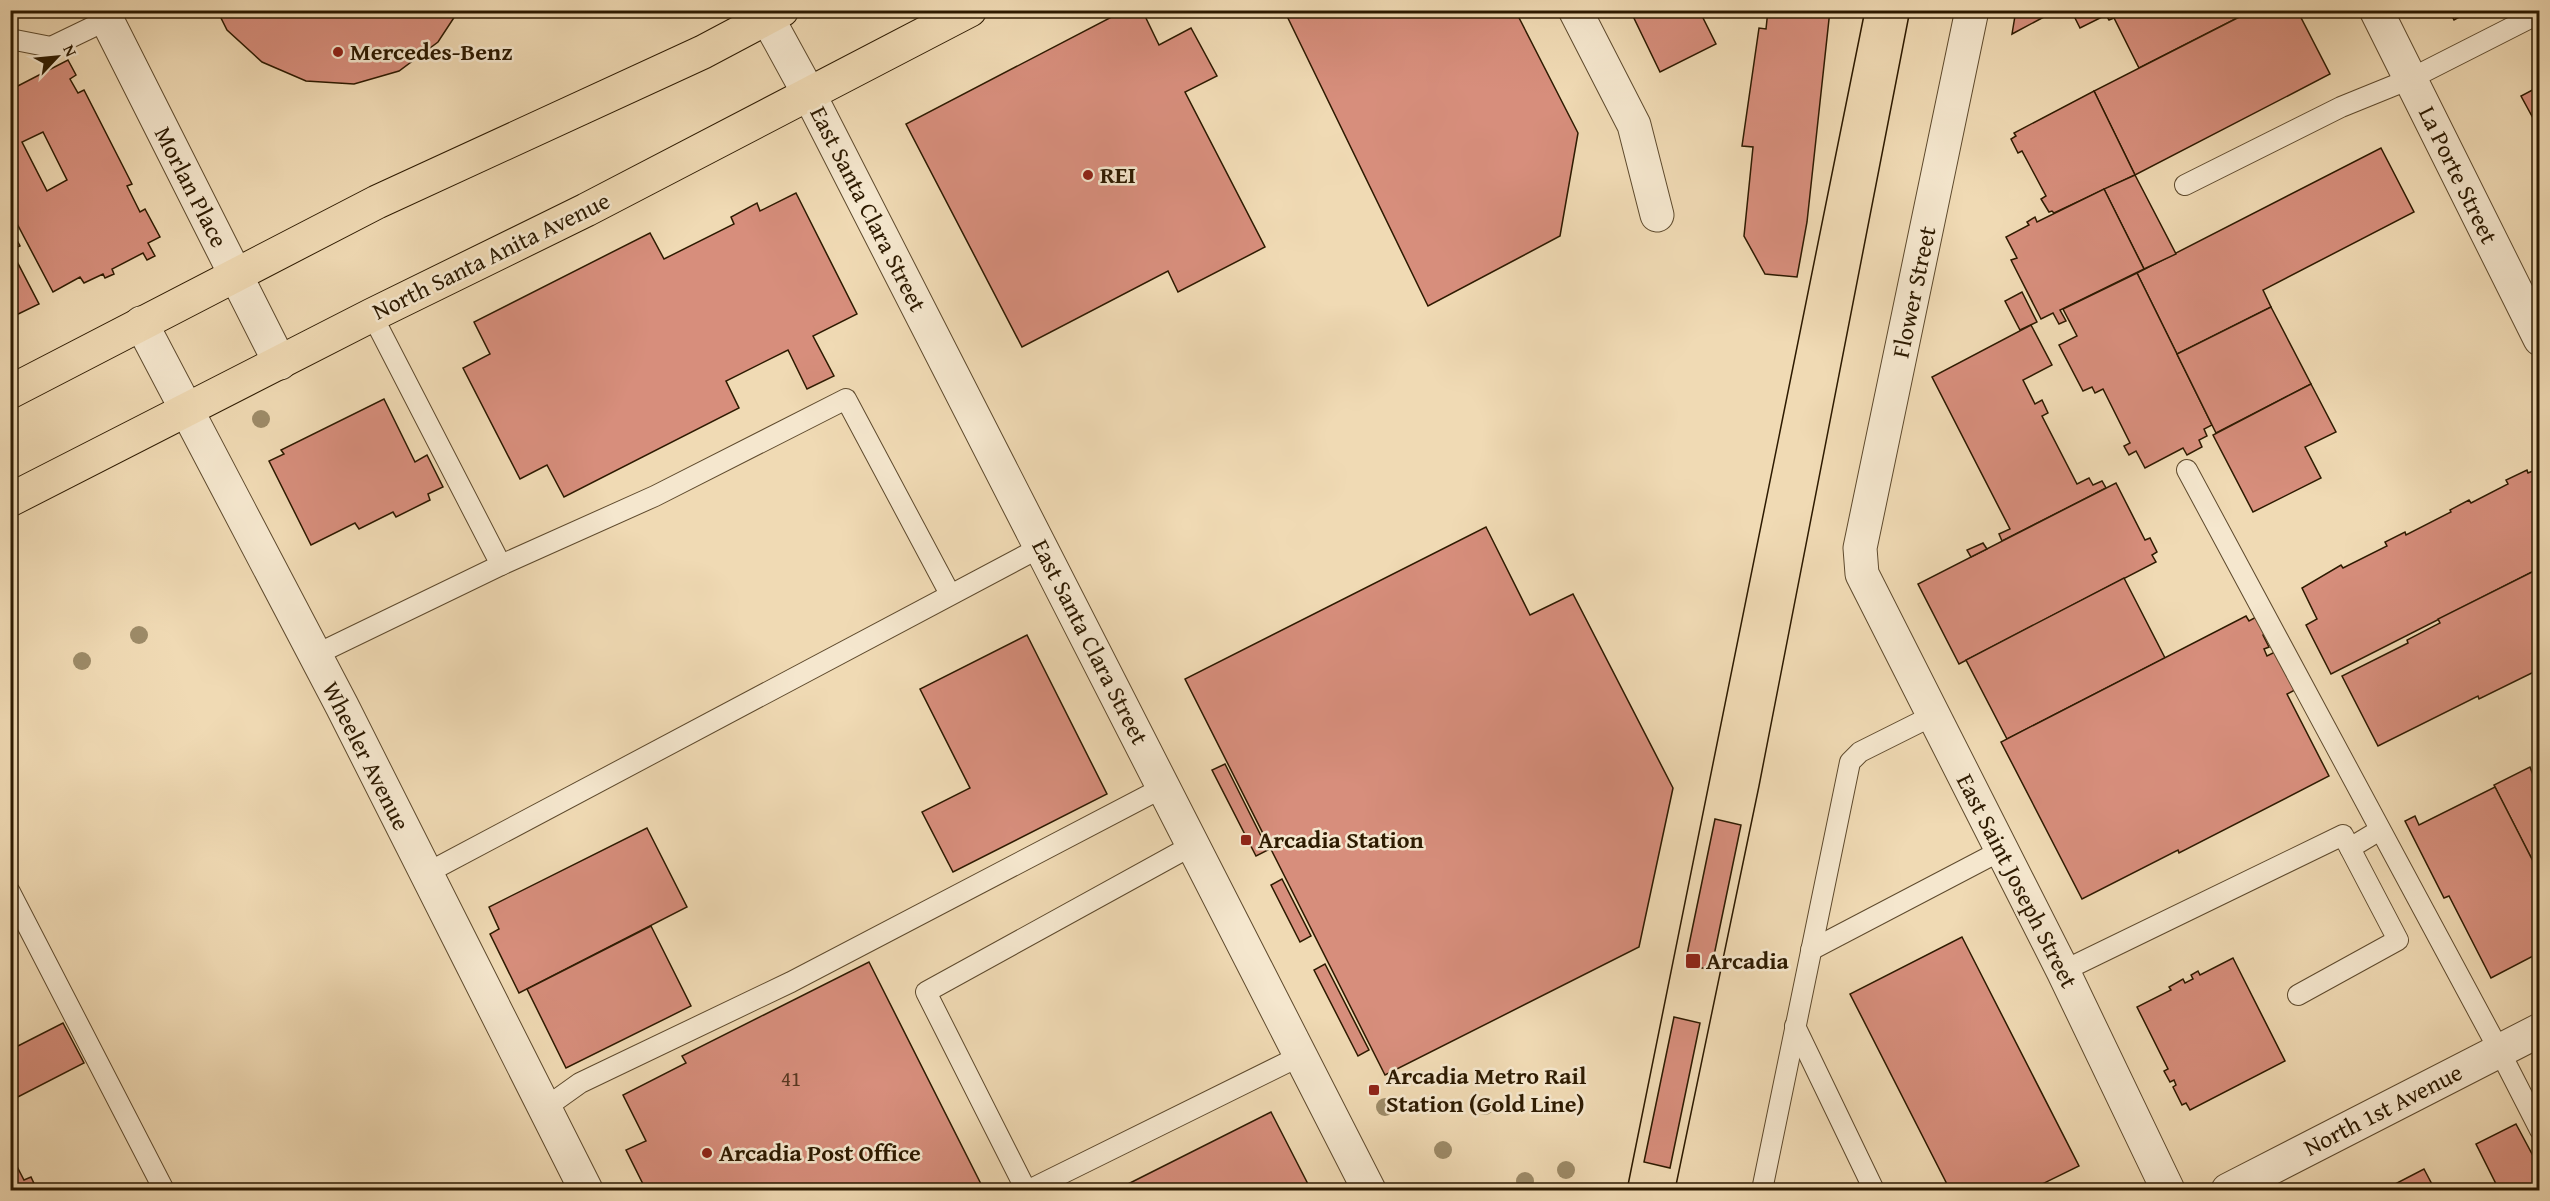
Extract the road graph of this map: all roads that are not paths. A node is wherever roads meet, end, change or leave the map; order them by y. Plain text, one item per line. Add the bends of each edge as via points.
1 (970, 10) edge
2 (1575, 10) edge
3 (1972, 10) edge
4 (2376, 10) edge
5 (771, 13) edge
6 (2540, 13) edge
7 (105, 15) edge
8 (10, 39) edge
9 (2410, 80) junction
10 (809, 94) junction
11 (2185, 185) dead end
12 (1657, 215) dead end
13 (236, 275) junction
14 (372, 315) junction
15 (141, 323) junction
16 (2540, 339) edge
17 (280, 363) junction
18 (10, 392) edge
19 (187, 409) junction
20 (2187, 470) dead end
21 (10, 500) edge
22 (1041, 547) junction
23 (501, 565) junction
24 (1862, 574) joint
25 (950, 594) junction
26 (315, 655) junction
27 (1934, 715) junction
28 (1164, 787) junction
29 (2380, 830) junction
30 (1193, 845) junction
31 (2350, 848) junction
32 (2002, 850) junction
33 (425, 874) junction
34 (10, 892) edge
35 (1811, 950) junction
36 (2063, 971) junction
37 (2298, 994) dead end
38 (1795, 1026) junction
39 (2540, 1030) edge
40 (2499, 1050) junction
41 (1300, 1056) junction
42 (545, 1108) junction
43 (2540, 1130) edge
44 (164, 1191) edge
45 (586, 1191) edge
46 (1028, 1191) edge
47 (1369, 1191) edge
48 (1762, 1191) edge
49 (1874, 1191) edge
50 (2168, 1191) edge
51 (2228, 1191) edge

1 - 10 main road, North Santa Anita Avenue
2 - 12 street via 1634,125
3 - 24 street, Flower Street via 1860,548
4 - 9 street, La Porte Street
5 - 10 street, East Santa Clara Street
5 - 13 main road via 703,52 377,202
6 - 9 lane
7 - 8 lane via 51,47
7 - 13 street, Morlan Place
9 - 11 lane via 2341,107
9 - 16 street, La Porte Street
10 - 14 main road, North Santa Anita Avenue
10 - 22 street, East Santa Clara Street
13 - 15 main road
13 - 17 street, Morlan Place
14 - 17 main road, North Santa Anita Avenue
14 - 23 lane
15 - 18 main road
15 - 19 street, Wheeler Avenue
17 - 19 main road, North Santa Anita Avenue
19 - 21 main road, North Santa Anita Avenue
19 - 26 street, Wheeler Avenue
20 - 29 lane
22 - 25 lane
22 - 28 street, East Santa Clara Street
23 - 25 lane via 655,496 846,399
23 - 26 lane
24 - 27 street, East Saint Joseph Street
25 - 33 lane
26 - 33 street, Wheeler Avenue
27 - 32 street, East Saint Joseph Street
27 - 35 lane via 1860,752 1850,762
28 - 30 street, East Santa Clara Street
28 - 42 lane via 791,982 580,1083
29 - 31 lane
29 - 40 lane
30 - 41 street, East Santa Clara Street
30 - 46 lane via 926,992
31 - 36 lane via 2343,836
31 - 37 lane via 2398,940
32 - 35 lane
32 - 36 street, East Saint Joseph Street
33 - 42 street, Wheeler Avenue
34 - 44 lane
35 - 38 lane
36 - 50 street, East Saint Joseph Street
38 - 48 lane
38 - 49 lane
39 - 40 street, North 1st Avenue
40 - 43 lane
40 - 51 street, North 1st Avenue
41 - 46 lane
41 - 47 street, East Santa Clara Street
42 - 45 street, Wheeler Avenue

